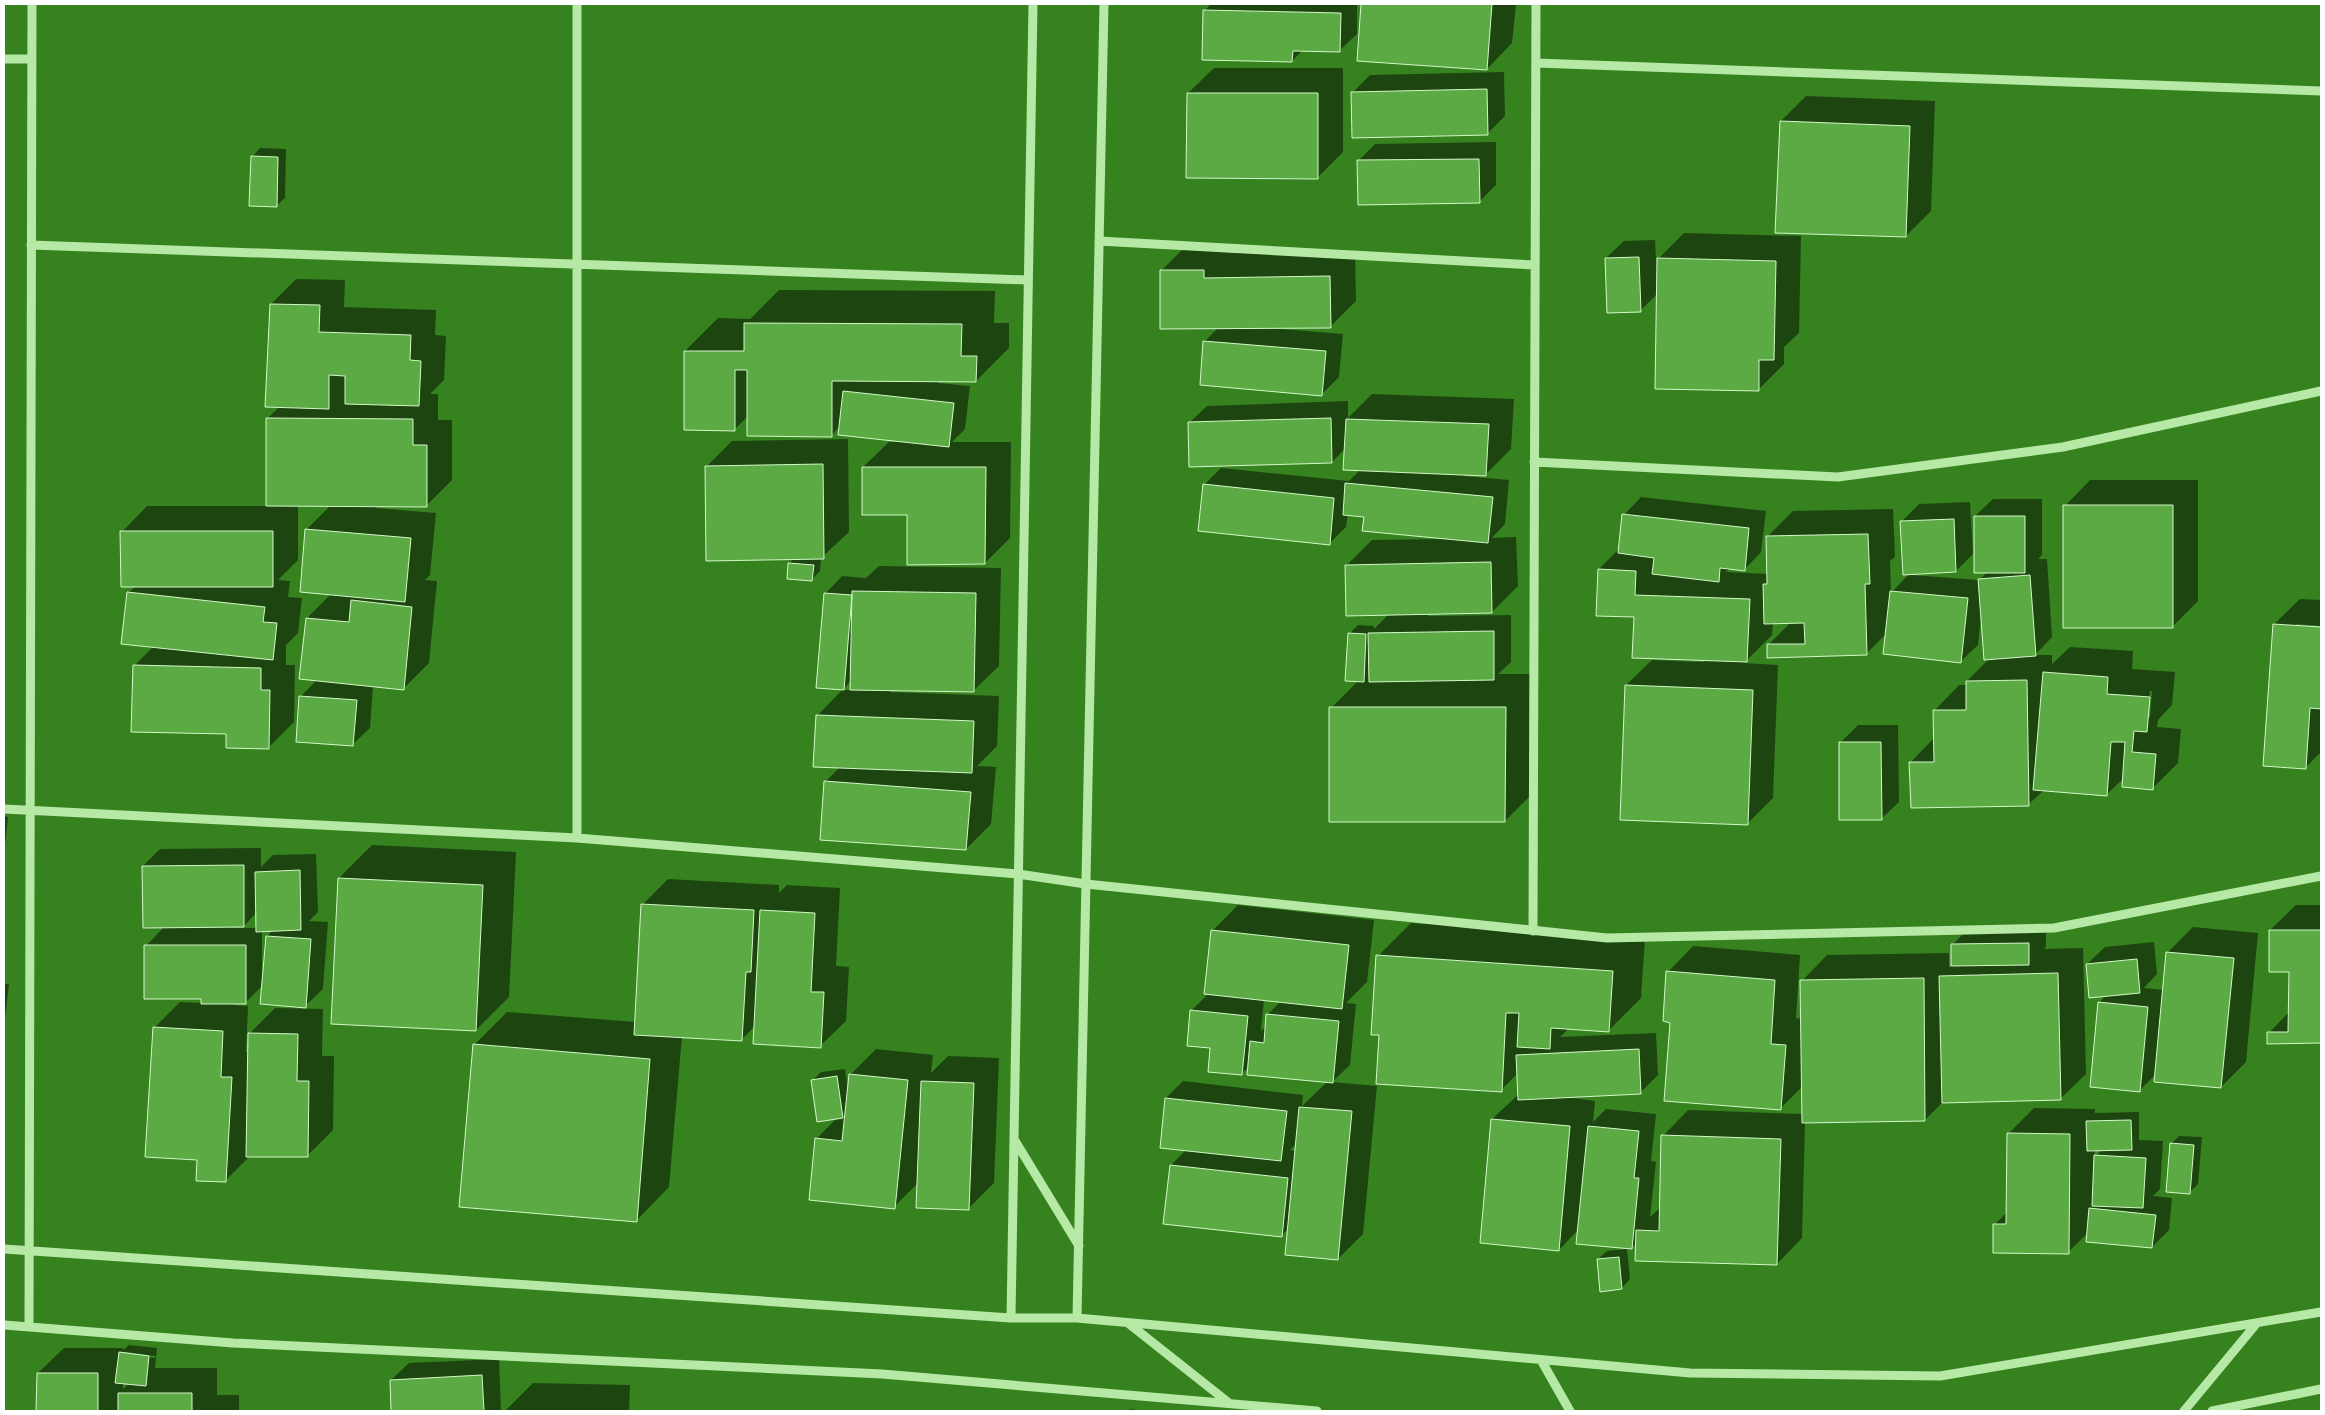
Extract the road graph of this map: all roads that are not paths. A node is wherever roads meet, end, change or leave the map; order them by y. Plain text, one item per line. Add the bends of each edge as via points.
1 (32, 4) edge
2 (577, 4) edge
3 (1033, 4) edge
4 (1104, 4) edge
5 (1536, 4) edge
6 (4, 59) edge
7 (32, 59) junction
8 (1536, 63) junction
9 (2321, 91) edge
10 (1099, 241) junction
11 (31, 245) junction
12 (578, 264) junction
13 (1535, 265) junction
14 (1027, 280) junction
15 (2321, 391) edge
16 (1534, 462) junction
17 (4, 809) edge
18 (30, 811) junction
19 (577, 838) junction
20 (1018, 874) junction
21 (2321, 876) edge
22 (1086, 884) junction
23 (1533, 931) junction
24 (1014, 1138) junction
25 (1079, 1246) junction
26 (4, 1249) edge
27 (29, 1250) junction
28 (2321, 1312) edge
29 (1011, 1318) junction
30 (1077, 1318) junction
31 (1128, 1322) junction
32 (2257, 1323) junction
33 (4, 1324) edge
34 (29, 1327) junction
35 (1541, 1360) junction
36 (2321, 1389) edge
37 (1230, 1404) junction
38 (1317, 1411) edge
39 (1570, 1411) edge
40 (2184, 1411) edge
41 (2212, 1411) edge

1 - 7 street
2 - 12 street
3 - 14 street
4 - 10 street
5 - 8 street
6 - 7 street
7 - 11 street
8 - 9 street
8 - 13 street
10 - 13 street
10 - 22 street
11 - 12 street
11 - 18 street
12 - 14 street
12 - 19 street
13 - 16 street
14 - 20 street
15 - 16 street via 2063,447 1838,477
16 - 23 street
17 - 18 street
18 - 19 street
18 - 27 street
19 - 20 street
20 - 22 street
20 - 24 street
21 - 23 street via 2054,928 1607,938
22 - 23 street
22 - 25 street
24 - 25 street
24 - 29 street
25 - 30 street
26 - 27 street
27 - 29 street
27 - 34 street
28 - 32 street
29 - 30 street
30 - 31 street
31 - 35 street
31 - 37 street
32 - 35 street via 1940,1376 1690,1373
32 - 40 street
33 - 34 street
34 - 37 street via 232,1343 882,1374
35 - 39 street
36 - 41 street
37 - 38 street

